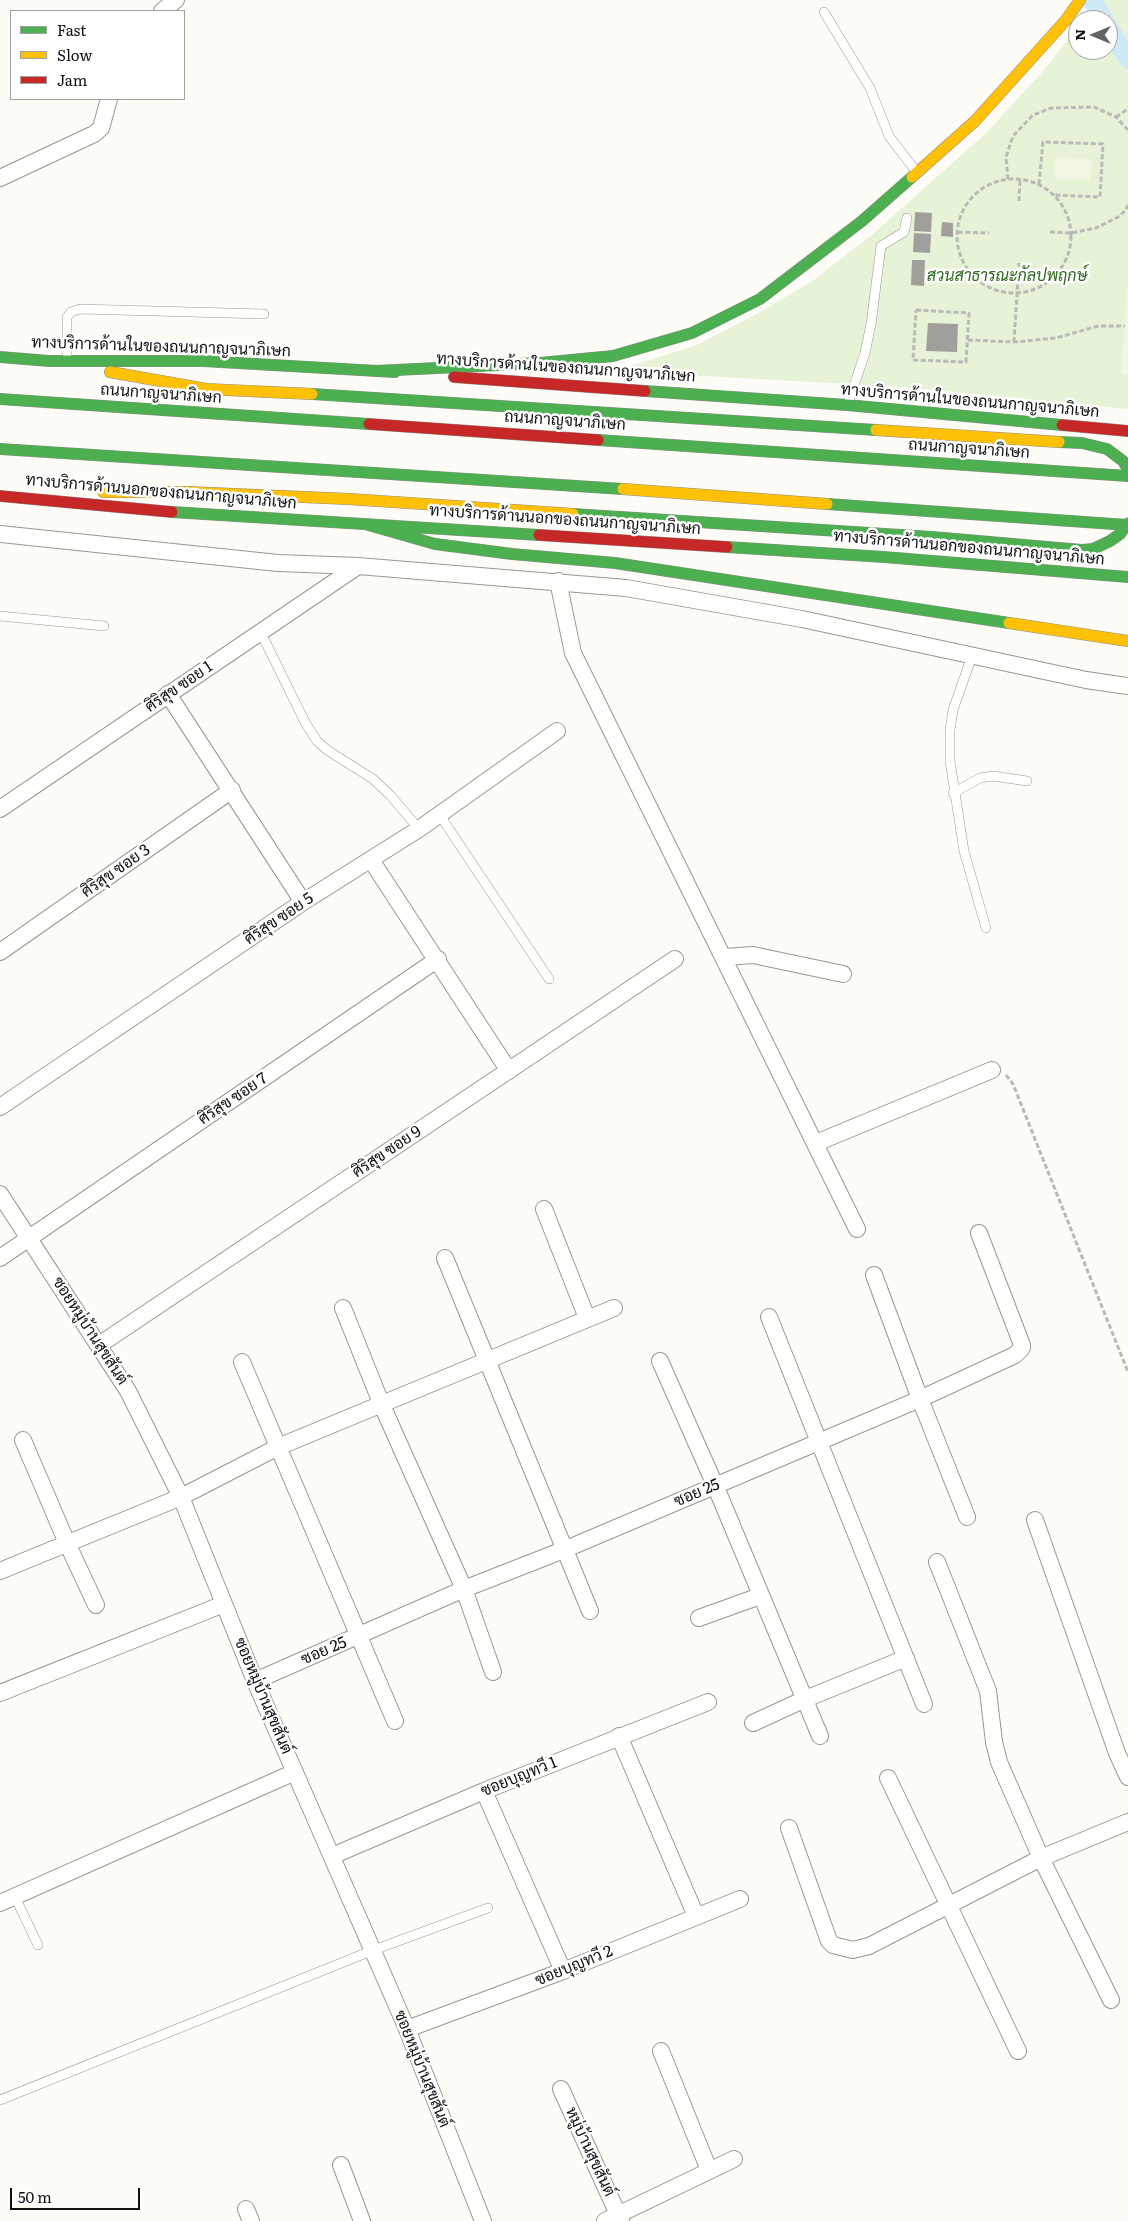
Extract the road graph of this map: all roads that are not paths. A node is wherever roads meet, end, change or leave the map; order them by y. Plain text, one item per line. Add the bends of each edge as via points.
1 (176, 0) edge
2 (1080, 0) edge
3 (163, 10) edge
4 (824, 12) dead end
5 (110, 100) edge
6 (917, 172) junction
7 (0, 178) edge
8 (907, 218) dead end
9 (264, 314) dead end
10 (0, 357) edge
11 (49, 361) junction
12 (67, 361) junction
13 (375, 371) junction
14 (0, 399) edge
15 (847, 405) junction
16 (1128, 431) edge
17 (0, 449) edge
18 (1128, 469) edge
19 (1128, 476) edge
20 (0, 496) edge
21 (33, 498) junction
22 (365, 524) junction
23 (1128, 524) edge
24 (0, 534) edge
25 (358, 566) junction
26 (1128, 577) edge
27 (558, 581) junction
28 (0, 616) edge
29 (104, 626) dead end
30 (262, 633) junction
31 (1128, 641) edge
32 (972, 656) junction
33 (1127, 685) edge
34 (168, 694) junction
35 (557, 730) dead end
36 (1027, 781) dead end
37 (232, 790) junction
38 (954, 793) junction
39 (0, 808) edge
40 (439, 814) junction
41 (419, 829) junction
42 (371, 860) junction
43 (304, 902) junction
44 (986, 928) dead end
45 (0, 952) edge
46 (724, 957) junction
47 (438, 959) junction
48 (674, 959) dead end
49 (843, 974) dead end
50 (549, 979) dead end
51 (992, 1070) road end
52 (509, 1071) junction
53 (0, 1107) edge
54 (816, 1143) junction
55 (0, 1194) edge
56 (544, 1209) dead end
57 (857, 1229) dead end
58 (979, 1233) dead end
59 (29, 1238) junction
60 (0, 1258) edge
61 (445, 1258) dead end
62 (874, 1275) dead end
63 (344, 1308) dead end
64 (614, 1308) dead end
65 (769, 1317) dead end
66 (587, 1318) junction
67 (99, 1345) junction
68 (486, 1360) junction
69 (660, 1361) dead end
70 (242, 1362) dead end
71 (920, 1399) junction
72 (381, 1404) junction
73 (23, 1440) dead end
74 (820, 1441) junction
75 (278, 1447) junction
76 (714, 1485) junction
77 (181, 1497) junction
78 (967, 1517) dead end
79 (1035, 1520) dead end
80 (67, 1543) junction
81 (566, 1549) junction
82 (937, 1562) dead end
83 (0, 1571) edge
84 (464, 1589) junction
85 (760, 1596) junction
86 (224, 1604) junction
87 (96, 1605) dead end
88 (590, 1611) dead end
89 (699, 1618) dead end
90 (359, 1636) junction
91 (906, 1658) junction
92 (494, 1672) dead end
93 (255, 1681) junction
94 (0, 1693) edge
95 (804, 1700) junction
96 (708, 1702) dead end
97 (924, 1704) dead end
98 (395, 1721) dead end
99 (753, 1723) dead end
100 (619, 1736) junction
101 (820, 1736) dead end
102 (295, 1772) junction
103 (1128, 1777) edge
104 (888, 1778) dead end
105 (484, 1791) junction
106 (1128, 1822) edge
107 (788, 1828) dead end
108 (332, 1856) junction
109 (1041, 1858) junction
110 (740, 1899) dead end
111 (7, 1900) edge
112 (948, 1905) junction
113 (488, 1908) dead end
114 (696, 1916) junction
115 (38, 1945) dead end
116 (371, 1951) junction
117 (563, 1971) junction
118 (1111, 2000) dead end
119 (407, 2030) junction
120 (661, 2051) dead end
121 (1018, 2051) dead end
122 (561, 2089) dead end
123 (0, 2100) edge
124 (734, 2159) dead end
125 (341, 2165) dead end
126 (709, 2170) junction
127 (615, 2219) edge
128 (362, 2221) edge
129 (483, 2221) edge

1 - 3 street
2 - 6 main road via 1066,20 975,121
4 - 6 lane via 870,88 889,136
5 - 7 street via 101,128 94,134
6 - 13 main road via 862,221 760,299 692,333 613,356 540,364
8 - 15 lane via 904,232 882,246 865,352
9 - 12 lane via 80,309 67,317
10 - 11 main road, ทางบริการด้านในของถนนกาญจนาภิเษก
11 - 12 main road, ทางบริการด้านในของถนนกาญจนาภิเษก
11 - 18 main road via 206,389 1082,443 1107,449
12 - 13 main road, ทางบริการด้านในของถนนกาญจนาภิเษก via 203,361
13 - 15 main road, ทางบริการด้านในของถนนกาญจนาภิเษก
14 - 19 main road, ถนนกาญจนาภิเษก
15 - 16 main road, ทางบริการด้านในของถนนกาญจนาภิเษก
17 - 23 main road
20 - 21 main road, ทางบริการด้านนอกของถนนกาญจนาภิเษก
21 - 22 main road, ทางบริการด้านนอกของถนนกาญจนาภิเษก via 179,513
21 - 23 main road, bridge via 114,492 187,492 349,499 932,537 1082,550 1110,541
22 - 26 main road, ทางบริการด้านนอกของถนนกาญจนาภิเษก via 884,557
22 - 31 main road via 435,544 615,563
24 - 25 street via 278,563
25 - 27 street
25 - 30 street, ศิริสุข ซอย 1
27 - 32 street via 626,588 802,619
27 - 46 street via 573,653
28 - 29 lane
30 - 34 street, ศิริสุข ซอย 1
30 - 41 lane via 317,741 373,779
32 - 33 street via 1101,683
32 - 38 lane via 953,710 950,730
34 - 37 street
34 - 39 street, ศิริสุข ซอย 1
35 - 40 street, ศิริสุข ซอย 5
36 - 38 lane via 993,776 980,778
37 - 43 street
37 - 45 street, ศิริสุข ซอย 3
38 - 44 lane via 964,851
40 - 41 street, ศิริสุข ซอย 5
40 - 50 lane
41 - 42 street, ศิริสุข ซอย 5
42 - 43 street, ศิริสุข ซอย 5
42 - 47 street
43 - 53 street, ศิริสุข ซอย 5
46 - 49 street via 753,955
46 - 54 street
47 - 52 street
47 - 59 street, ศิริสุข ซอย 7
48 - 52 street, ศิริสุข ซอย 9
51 - 54 street
52 - 67 street, ศิริสุข ซอย 9
54 - 57 street
55 - 59 street, ซอยหมู่บ้านสุขสันต์
56 - 66 street
58 - 71 street, ซอย 25 via 1022,1348 1015,1355
59 - 60 street, ศิริสุข ซอย 7
59 - 67 street, ซอยหมู่บ้านสุขสันต์
61 - 68 street
62 - 71 street
63 - 72 street
64 - 66 street
65 - 74 street
66 - 68 street
67 - 77 street, ซอยหมู่บ้านสุขสันต์ via 128,1390
68 - 72 street
68 - 81 street
69 - 76 street
70 - 75 street
71 - 74 street, ซอย 25
71 - 78 street
72 - 75 street
72 - 84 street
73 - 80 street
74 - 76 street, ซอย 25
74 - 91 street
75 - 77 street
75 - 90 street
76 - 81 street, ซอย 25
76 - 85 street
77 - 80 street
77 - 86 street, ซอยหมู่บ้านสุขสันต์
79 - 103 street
80 - 83 street
80 - 87 street
81 - 84 street, ซอย 25
81 - 88 street
82 - 109 street via 988,1691 999,1762
84 - 90 street, ซอย 25
84 - 92 street
85 - 89 street
85 - 95 street
86 - 93 street, ซอยหมู่บ้านสุขสันต์
86 - 94 street
90 - 93 street, ซอย 25
90 - 98 street
91 - 95 street
91 - 97 street
93 - 102 street, ซอยหมู่บ้านสุขสันต์
95 - 99 street
95 - 101 street
96 - 100 street, ซอยบุญทวี 1
100 - 105 street, ซอยบุญทวี 1
100 - 114 street
102 - 108 street, ซอยหมู่บ้านสุขสันต์
102 - 111 street
104 - 112 street
105 - 108 street, ซอยบุญทวี 1
105 - 117 street
106 - 109 street
107 - 112 street via 833,1945 853,1950 869,1946
108 - 116 street, ซอยหมู่บ้านสุขสันต์
109 - 112 street
109 - 118 street
110 - 114 street, ซอยบุญทวี 2
111 - 115 lane
112 - 121 street
113 - 116 lane
114 - 117 street, ซอยบุญทวี 2
116 - 119 street, ซอยหมู่บ้านสุขสันต์
116 - 123 lane
117 - 119 street, ซอยบุญทวี 2
119 - 129 street, ซอยหมู่บ้านสุขสันต์
120 - 126 street
122 - 127 street, หมู่บ้านสุขสันต์
124 - 126 street, หมู่บ้านสุขสันต์
125 - 128 street
126 - 127 street, หมู่บ้านสุขสันต์

